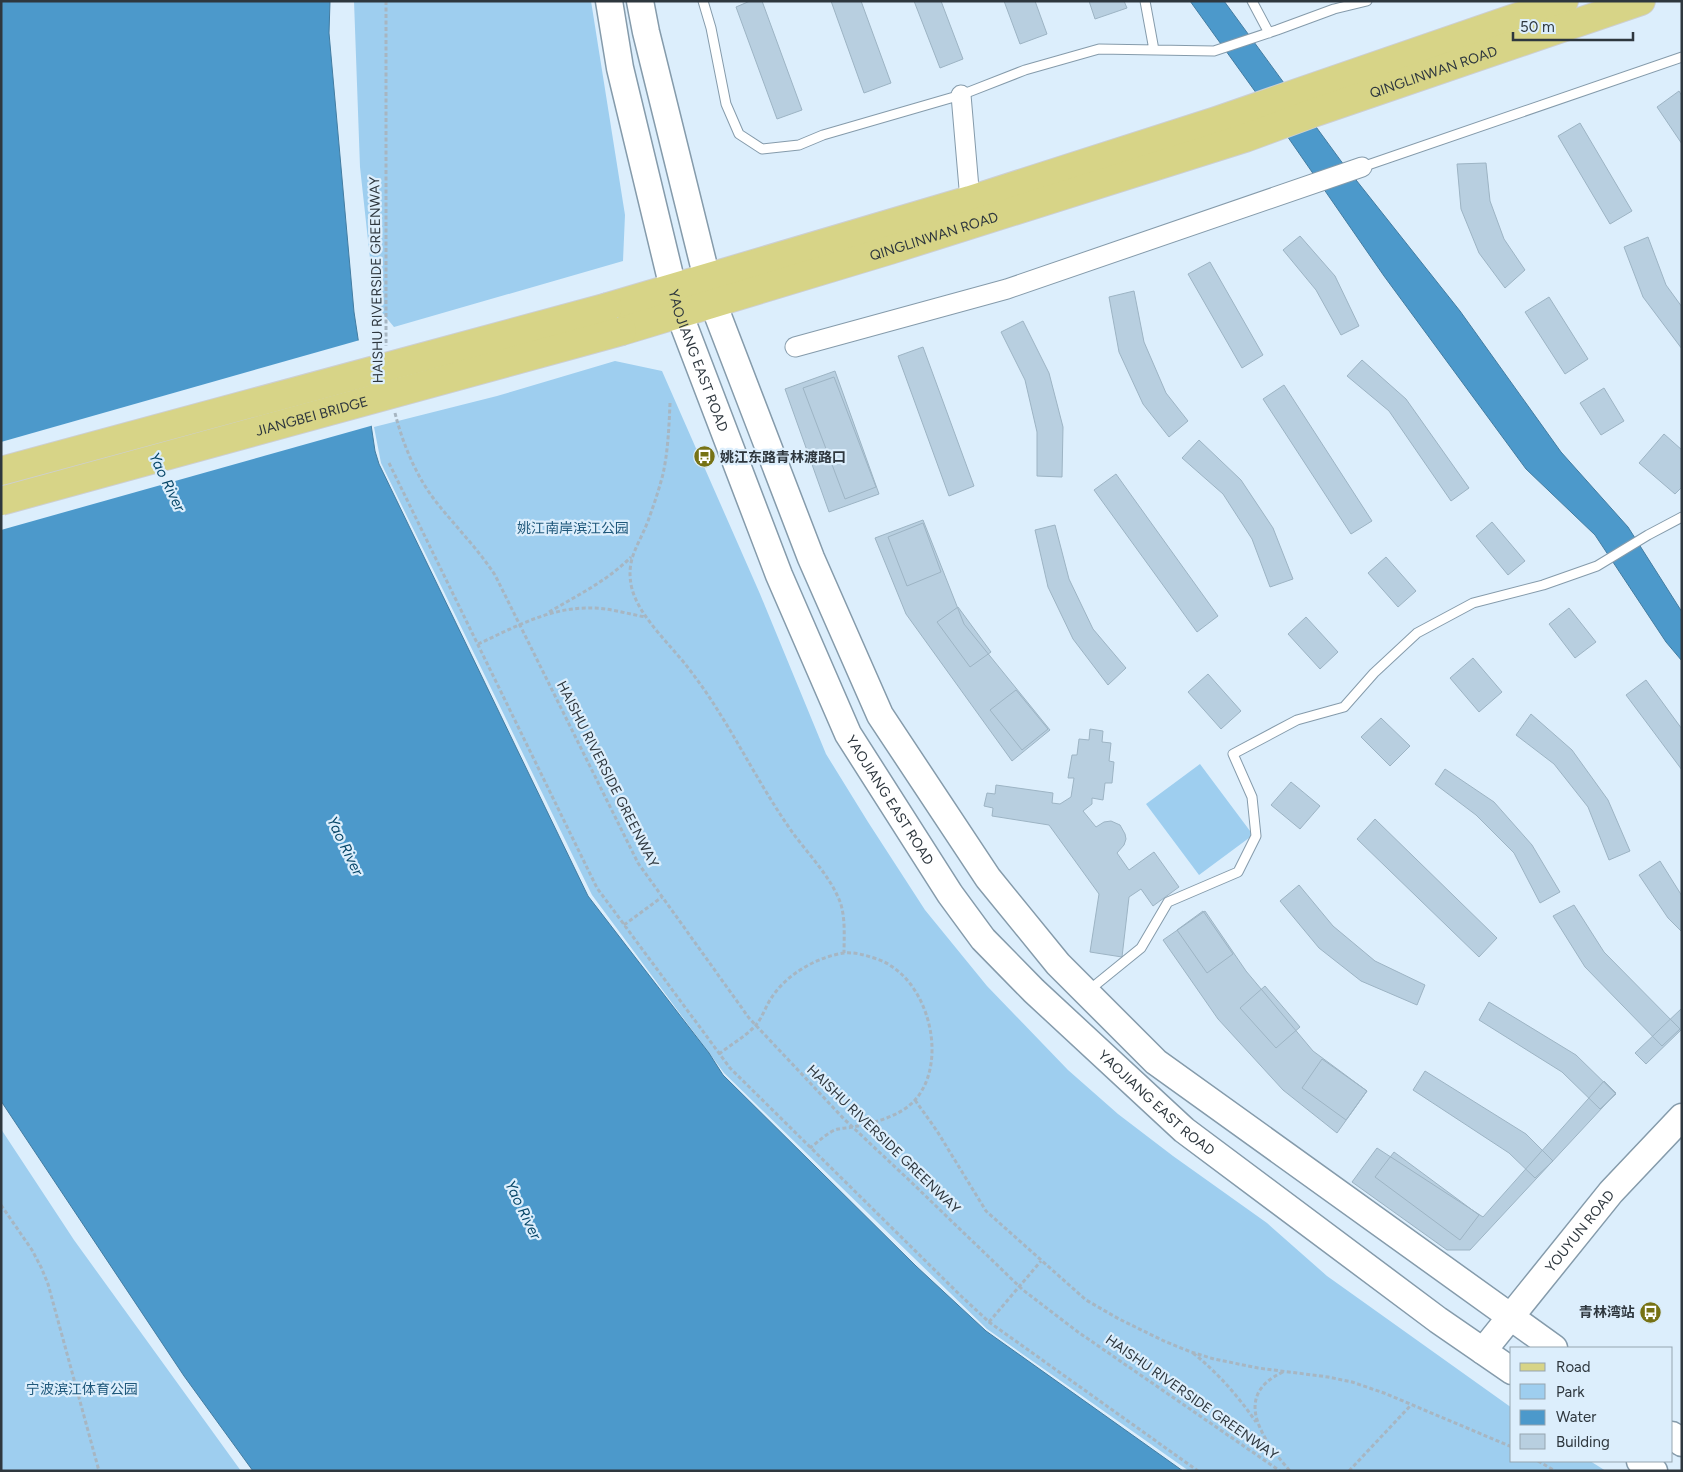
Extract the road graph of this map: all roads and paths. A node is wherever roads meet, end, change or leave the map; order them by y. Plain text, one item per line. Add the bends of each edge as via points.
1 (386, 1) edge
2 (609, 1) edge
3 (640, 1) edge
4 (703, 1) edge
5 (1145, 1) edge
6 (1252, 1) edge
7 (1367, 1) edge
8 (1564, 1) edge
9 (1641, 1) edge
10 (1266, 34) junction
11 (1154, 50) junction
12 (1682, 57) edge
13 (961, 95) junction
14 (1307, 102) junction
15 (1362, 167) joint
16 (970, 200) junction
17 (710, 291) junction
18 (676, 301) junction
19 (608, 307) joint
20 (622, 331) joint
21 (795, 348) dead end
22 (386, 353) dead end
23 (670, 403) dead end
24 (394, 409) dead end
25 (389, 463) dead end
26 (1, 471) edge
27 (1, 501) edge
28 (1682, 518) edge
29 (632, 556) junction
30 (544, 615) junction
31 (646, 617) junction
32 (520, 624) junction
33 (478, 644) junction
34 (662, 897) junction
35 (624, 925) junction
36 (844, 953) junction
37 (1086, 993) junction
38 (756, 1025) junction
39 (719, 1054) junction
40 (915, 1100) junction
41 (1682, 1117) edge
42 (853, 1127) junction
43 (810, 1148) junction
44 (1, 1204) edge
45 (1041, 1261) junction
46 (1020, 1287) junction
47 (1511, 1317) junction
48 (990, 1322) junction
49 (1553, 1347) edge
50 (1483, 1351) junction
51 (1191, 1352) junction
52 (1510, 1370) edge
53 (1284, 1372) junction
54 (1411, 1405) junction
55 (1258, 1424) junction
56 (1510, 1446) edge
57 (1540, 1462) edge
58 (1641, 1462) edge
59 (99, 1471) edge
60 (1198, 1471) edge
61 (1280, 1471) edge
62 (1290, 1471) edge
63 (1349, 1471) edge
64 (1555, 1471) edge
65 (1654, 1471) edge

1 - 22 path, HAISHU RIVERSIDE GREENWAY
2 - 18 main road, YAOJIANG EAST ROAD via 620,68
3 - 17 main road
4 - 13 lane via 726,104 739,134 762,149 799,146 823,135
5 - 11 lane
6 - 10 lane
7 - 10 lane via 1334,8
8 - 14 main road, QINGLINWAN ROAD
9 - 14 main road, QINGLINWAN ROAD
10 - 11 lane via 1214,51
11 - 13 lane via 1099,49 1025,70
12 - 15 lane
13 - 16 street
14 - 16 main road, QINGLINWAN ROAD via 1216,121
14 - 17 main road, QINGLINWAN ROAD via 1245,138 890,250
15 - 21 street via 1007,289
16 - 17 main road, QINGLINWAN ROAD
17 - 18 main road, QINGLINWAN ROAD
17 - 37 main road via 810,558 880,715 988,878 1058,964
18 - 19 main road, QINGLINWAN ROAD
18 - 20 main road, QINGLINWAN ROAD
18 - 50 main road, YAOJIANG EAST ROAD via 779,575 848,734 950,894 983,939 1034,992 1184,1130
19 - 26 main road, JIANGBEI BRIDGE, bridge
20 - 27 main road, JIANGBEI BRIDGE, bridge
23 - 29 path via 663,475 648,522
24 - 32 path, HAISHU RIVERSIDE GREENWAY via 398,428 417,473 436,502 495,574
25 - 33 path
28 - 37 lane via 1597,566 1543,585 1473,603 1417,633 1374,673 1344,707 1297,720 1233,754 1252,797 1256,836 1238,872 1168,902 1141,948
29 - 30 path via 602,582
29 - 31 path via 630,576 633,591
30 - 31 path via 564,609 589,608
30 - 32 path
31 - 36 path via 690,670 786,824 830,881 839,898 844,921
32 - 33 path
32 - 34 path, HAISHU RIVERSIDE GREENWAY via 638,863
33 - 35 path via 596,888
34 - 35 path
34 - 38 path, HAISHU RIVERSIDE GREENWAY
35 - 39 path
36 - 38 path via 811,964 785,980
36 - 40 path via 860,953 892,966 916,993 925,1011 932,1050 924,1086
37 - 47 main road via 1156,1062
38 - 39 path
38 - 42 path, HAISHU RIVERSIDE GREENWAY
39 - 43 path
40 - 42 path via 898,1113
40 - 45 path via 986,1211
41 - 47 main road, YOUYUN ROAD via 1611,1192
42 - 43 path via 836,1129
42 - 46 path, HAISHU RIVERSIDE GREENWAY
43 - 48 path
44 - 59 path via 42,1267
45 - 46 path
45 - 51 path via 1086,1300
46 - 48 path
46 - 61 path, HAISHU RIVERSIDE GREENWAY via 1078,1332
47 - 49 main road
47 - 50 main road, YOUYUN ROAD
48 - 60 path
50 - 52 main road, YAOJIANG EAST ROAD
51 - 53 path
51 - 55 path via 1229,1387
53 - 54 path via 1352,1382
53 - 55 path via 1265,1383 1259,1391 1255,1401
54 - 56 path
54 - 63 path
55 - 62 path via 1269,1446
57 - 64 path
58 - 65 main road

